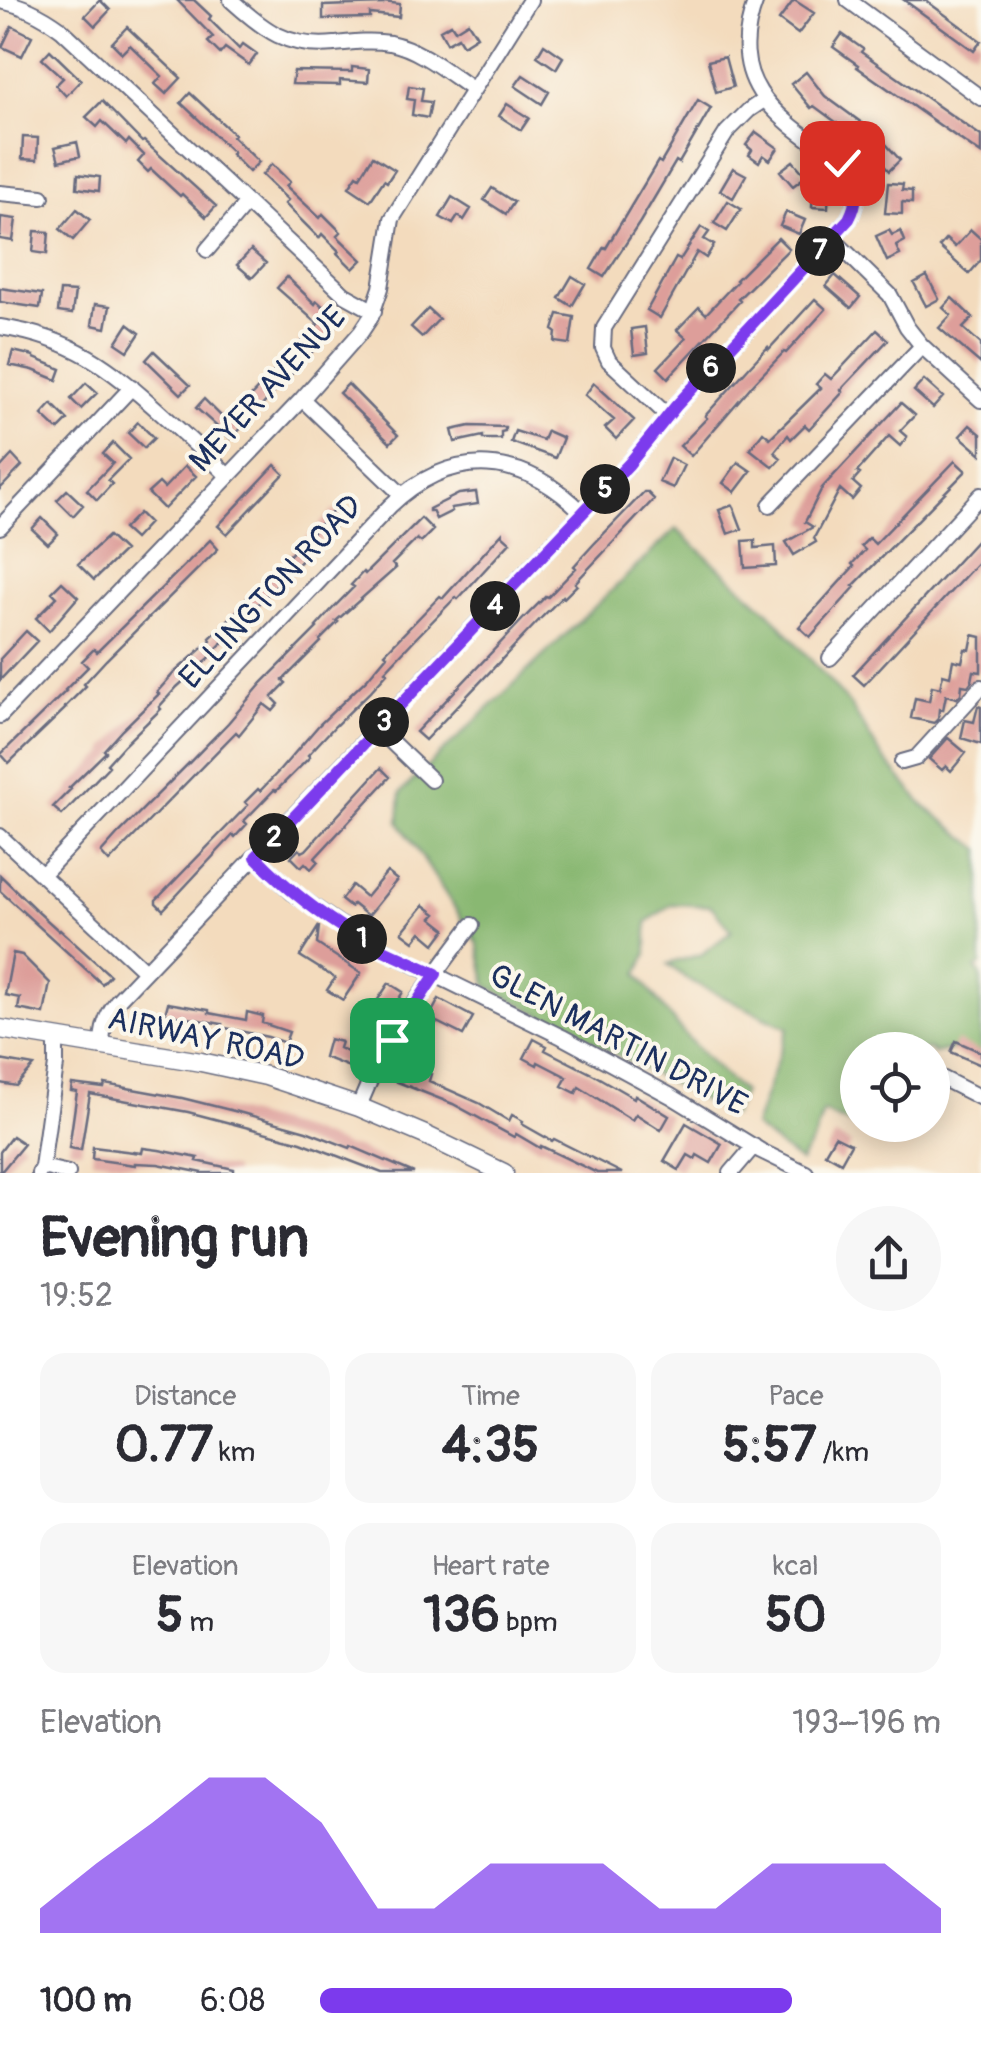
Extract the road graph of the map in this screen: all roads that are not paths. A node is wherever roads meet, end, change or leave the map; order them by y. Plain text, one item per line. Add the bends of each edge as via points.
1 (232, 0) edge
2 (530, 0) edge
3 (756, 0) edge
4 (848, 0) edge
5 (0, 1) edge
6 (472, 89) junction
7 (981, 98) edge
8 (764, 100) junction
9 (0, 193) edge
10 (42, 197) dead end
11 (246, 204) junction
12 (832, 238) junction
13 (206, 250) dead end
14 (374, 311) junction
15 (0, 327) edge
16 (922, 346) junction
17 (132, 387) junction
18 (302, 399) junction
19 (981, 400) edge
20 (668, 416) junction
21 (227, 475) junction
22 (402, 495) junction
23 (981, 496) edge
24 (770, 505) dead end
25 (583, 513) junction
26 (0, 527) edge
27 (830, 658) dead end
28 (981, 687) edge
29 (0, 716) edge
30 (378, 729) junction
31 (902, 762) dead end
32 (431, 780) dead end
33 (0, 836) edge
34 (256, 857) junction
35 (42, 875) junction
36 (472, 925) dead end
37 (145, 971) junction
38 (436, 974) junction
39 (0, 1029) edge
40 (56, 1039) junction
41 (102, 1047) junction
42 (950, 1082) edge
43 (981, 1098) edge
44 (358, 1107) junction
45 (754, 1146) junction
46 (41, 1170) edge
47 (493, 1170) edge
48 (68, 1173) edge
49 (731, 1173) edge
50 (806, 1173) edge

1 - 6 street via 284,40 396,44
2 - 6 street, MEYER AVENUE
3 - 8 street via 748,62
4 - 7 street
5 - 11 street via 61,29
6 - 14 street, MEYER AVENUE via 392,219
8 - 12 street via 851,173 854,210
8 - 20 street via 727,132 604,328 609,362
9 - 10 street
11 - 13 street
11 - 14 street via 345,295
12 - 16 street via 890,295
12 - 20 street
14 - 18 street, MEYER AVENUE
15 - 17 street via 79,350
16 - 19 street
16 - 24 street
17 - 21 street
17 - 26 street
18 - 21 street, MEYER AVENUE
18 - 22 street
20 - 25 street
21 - 29 street, MEYER AVENUE
22 - 25 street, ELLINGTON ROAD via 445,471 490,464 545,480
22 - 35 street, ELLINGTON ROAD
23 - 27 street
25 - 30 street
28 - 31 street via 916,758
30 - 32 street
30 - 34 street
33 - 35 street
34 - 37 street
34 - 38 street, GLEN MARTIN DRIVE via 340,926
35 - 37 street
36 - 38 street
37 - 41 street via 110,1010
38 - 44 street
38 - 45 street, GLEN MARTIN DRIVE
39 - 40 main road, AIRWAY ROAD
40 - 41 main road, AIRWAY ROAD
40 - 46 street
41 - 44 main road, AIRWAY ROAD via 266,1076
42 - 43 street
44 - 47 main road, AIRWAY ROAD
45 - 49 street
45 - 50 street, GLEN MARTIN DRIVE
46 - 48 street

